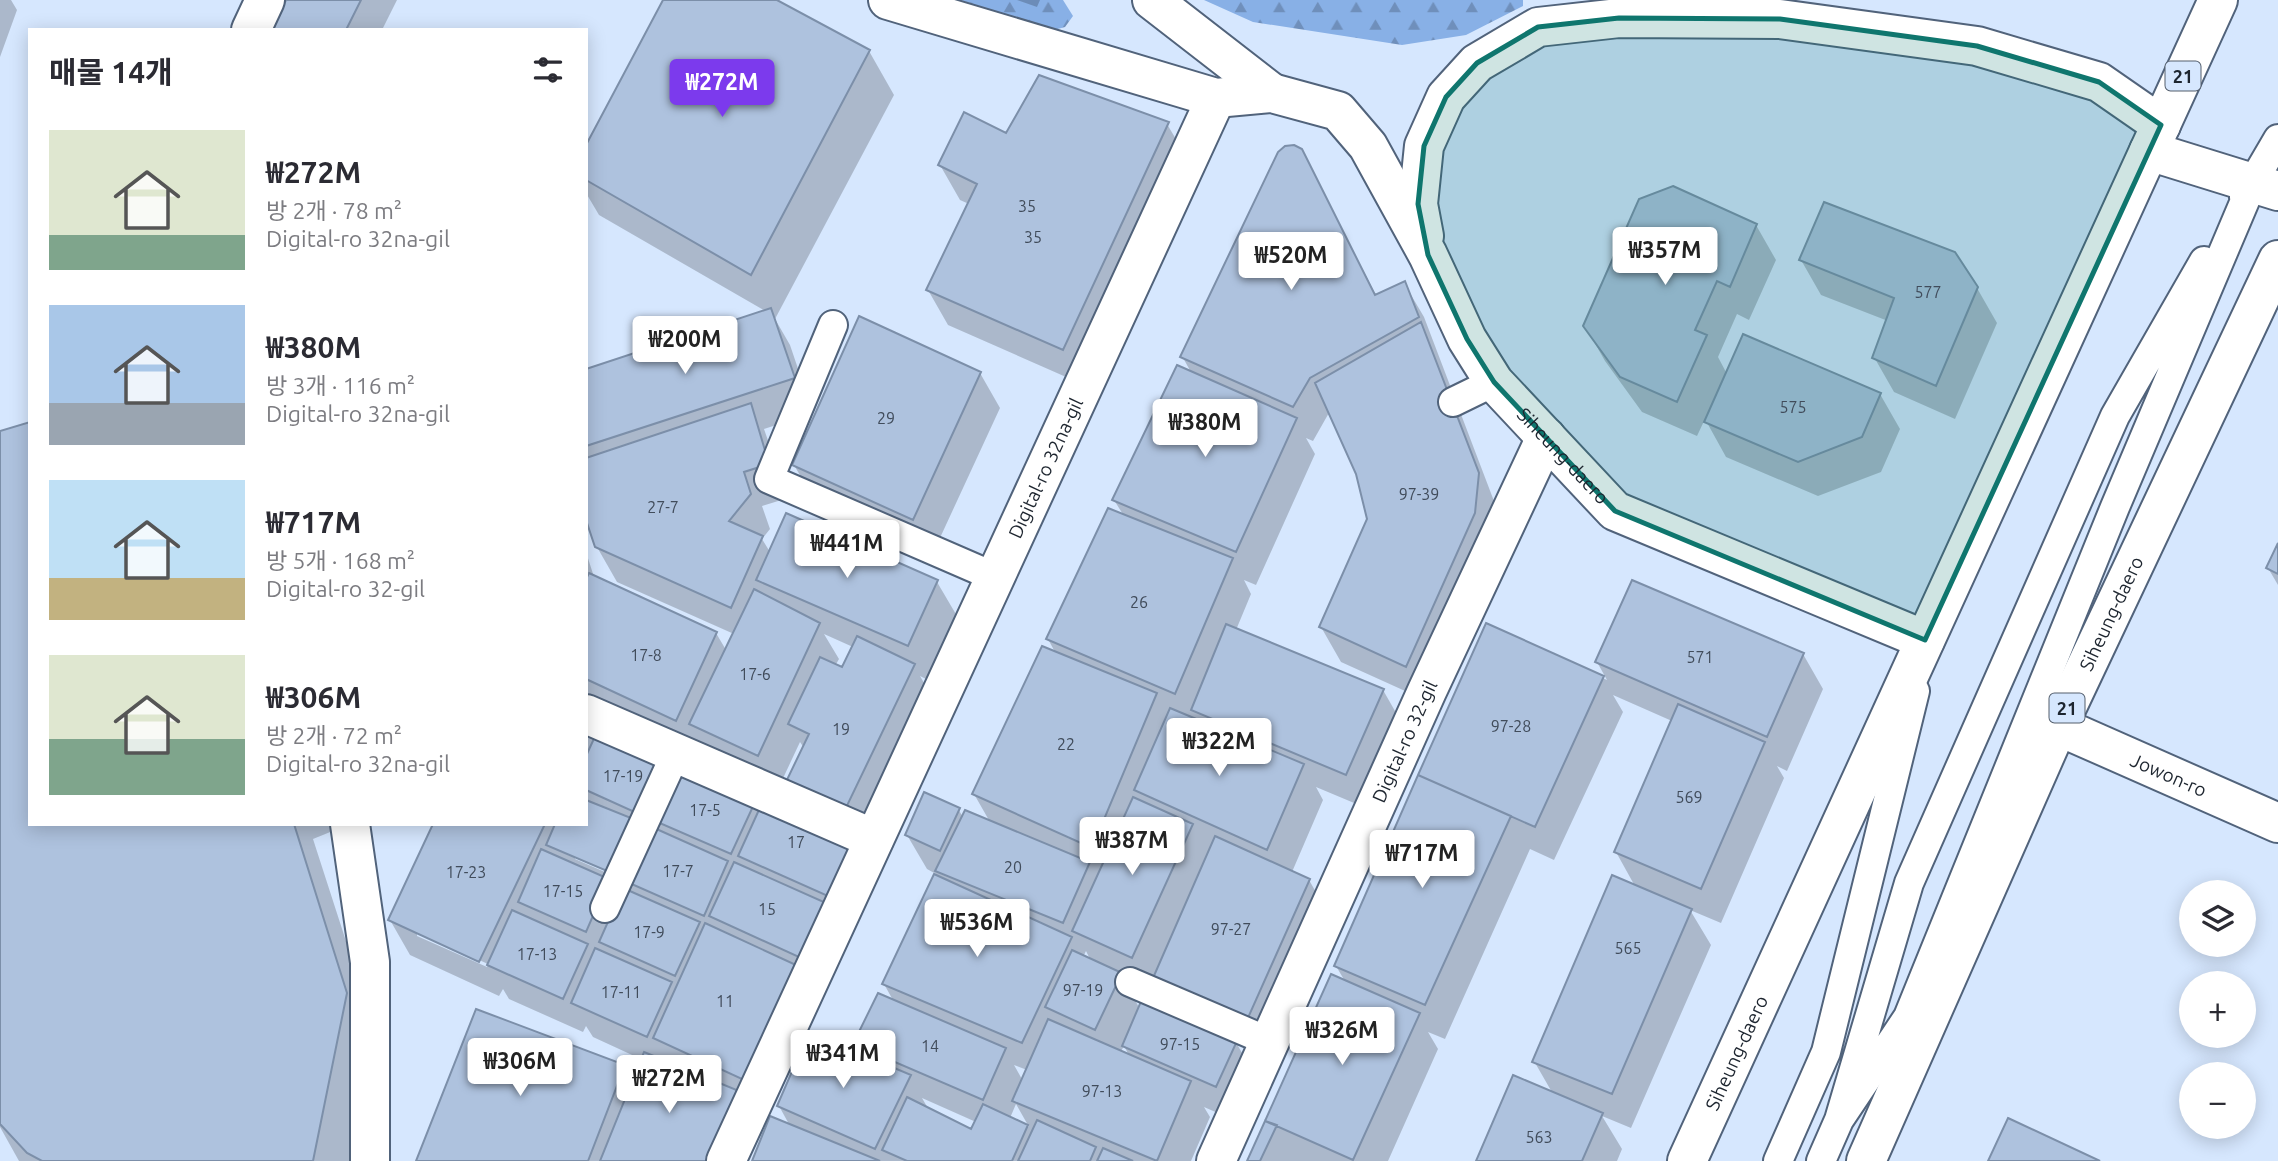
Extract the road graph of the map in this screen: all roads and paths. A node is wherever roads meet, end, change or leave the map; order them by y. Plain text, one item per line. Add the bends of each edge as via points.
1 (265, 0) edge
2 (888, 0) edge
3 (1152, 0) edge
4 (2218, 0) edge
5 (252, 28) edge
6 (1272, 93) junction
7 (1211, 97) junction
8 (2155, 136) junction
9 (2278, 139) edge
10 (2265, 187) edge
11 (1428, 255) junction
12 (2278, 260) edge
13 (833, 325) dead end
14 (1494, 382) junction
15 (1453, 402) dead end
16 (1546, 437) junction
17 (990, 575) junction
18 (1928, 635) junction
19 (588, 715) edge
20 (2059, 726) junction
21 (676, 752) junction
22 (2278, 823) edge
23 (350, 826) edge
24 (870, 837) junction
25 (605, 908) dead end
26 (1130, 982) dead end
27 (1269, 1042) junction
28 (1839, 1120) junction
29 (370, 1161) edge
30 (715, 1161) edge
31 (726, 1161) edge
32 (1216, 1161) edge
33 (1687, 1161) edge
34 (1778, 1161) edge
35 (1821, 1161) edge
36 (1866, 1161) edge

1 - 5 street
2 - 7 street
3 - 6 street
4 - 8 street, Siheung-daero / 21
6 - 7 street
6 - 11 street, Siheung-daero via 1338,111 1368,146
7 - 17 street, Digital-ro 32na-gil
8 - 10 street
8 - 11 street via 2099,82 1977,46 1780,19 1619,18 1538,27 1477,63 1446,97 1424,146 1418,204
8 - 18 street, Siheung-daero / 21
9 - 10 lane
10 - 28 lane via 2115,508 1908,1017
10 - 28 lane via 2206,257 2115,416 1909,883
11 - 14 street, Siheung-daero via 1467,339
12 - 20 street, Siheung-daero / 21
13 - 17 lane via 769,479
14 - 15 lane
14 - 16 street, Siheung-daero
16 - 18 street, Siheung-daero via 1615,511
16 - 27 street, Digital-ro 32-gil
17 - 24 street, Digital-ro 32na-gil
18 - 33 street, Siheung-daero / 21
18 - 34 lane via 1826,1052
19 - 21 street
20 - 22 street, Jowon-ro
20 - 36 street, Siheung-daero / 21
21 - 24 street
21 - 25 lane
23 - 29 street via 370,962
24 - 30 lane, Digital-ro 32na-gil
24 - 31 street, Digital-ro 32na-gil
26 - 27 lane
27 - 32 street, Digital-ro 32-gil
28 - 35 lane

